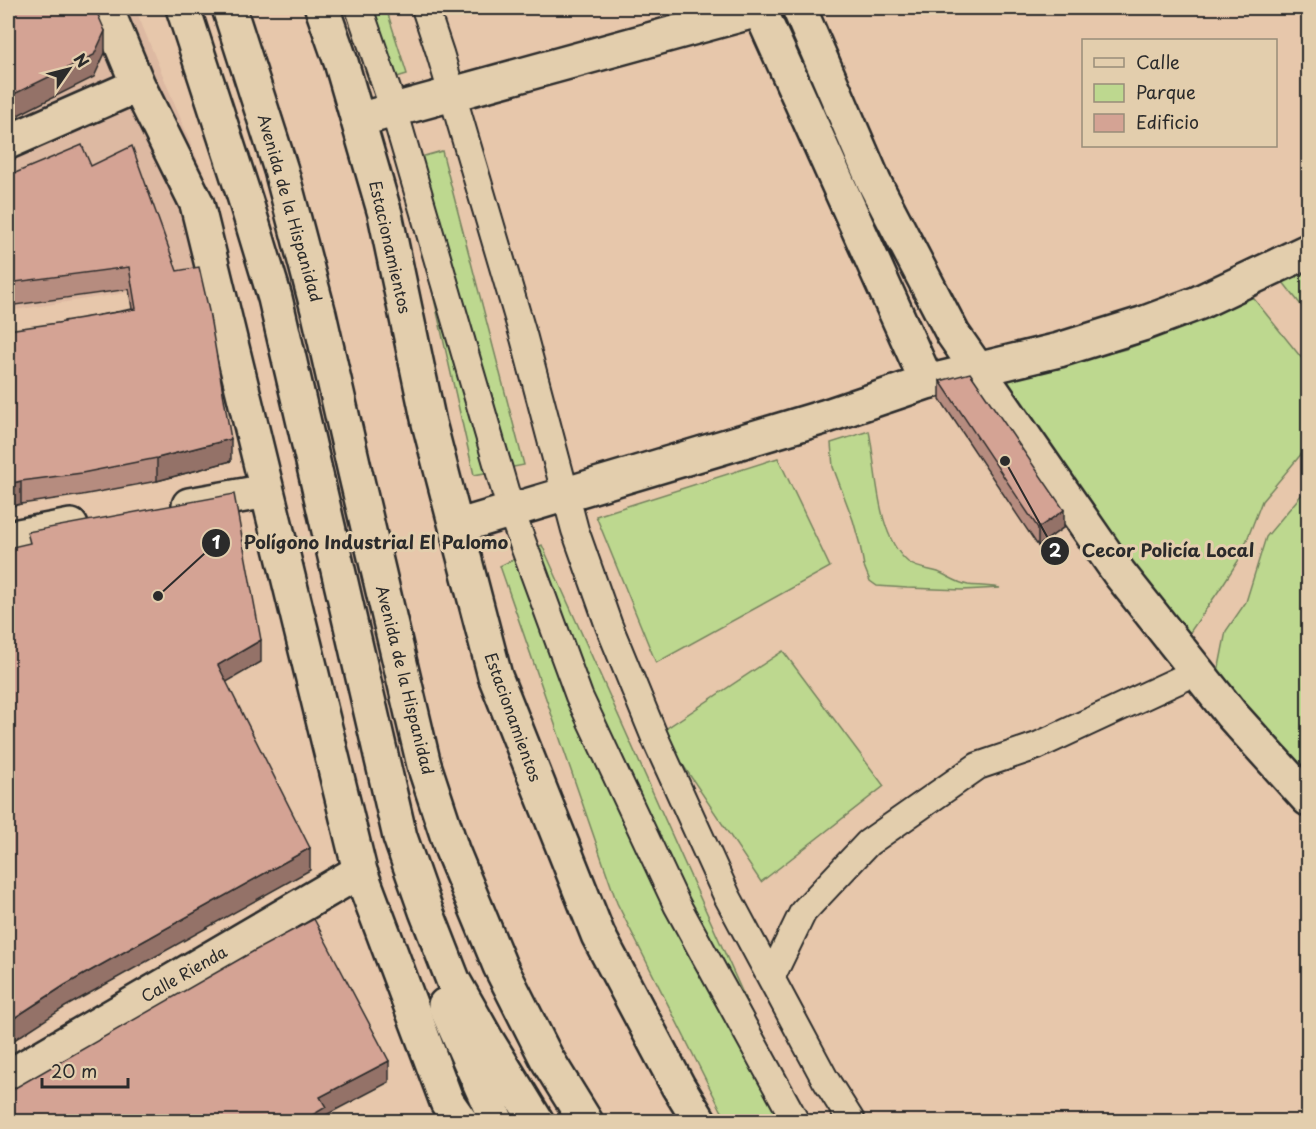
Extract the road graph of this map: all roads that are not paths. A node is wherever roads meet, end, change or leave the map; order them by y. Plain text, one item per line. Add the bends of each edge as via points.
1 (106, 8) edge
2 (183, 8) edge
3 (229, 8) edge
4 (322, 8) edge
5 (359, 8) edge
6 (425, 8) edge
7 (761, 8) edge
8 (799, 8) edge
9 (138, 85) junction
10 (452, 94) junction
11 (394, 110) junction
12 (358, 120) junction
13 (8, 142) edge
14 (1308, 251) edge
15 (978, 370) junction
16 (927, 382) junction
17 (267, 491) junction
18 (565, 495) junction
19 (166, 509) edge
20 (511, 511) junction
21 (98, 522) edge
22 (456, 527) junction
23 (8, 538) edge
24 (1196, 672) junction
25 (1308, 799) edge
26 (360, 871) junction
27 (426, 911) junction
28 (771, 978) junction
29 (8, 1077) edge
30 (461, 1122) edge
31 (497, 1122) edge
32 (537, 1122) edge
33 (586, 1122) edge
34 (700, 1122) edge
35 (796, 1122) edge
36 (852, 1122) edge

1 - 9 street
2 - 27 street via 275,298 400,837
3 - 33 street, Avenida de la Hispanidad via 282,170 320,315 424,765 452,850 500,966 547,1059
4 - 12 street, Estacionamientos
5 - 11 street
6 - 10 street
7 - 10 street
7 - 16 street
8 - 15 street via 874,182 953,334
9 - 13 street
9 - 17 street via 197,204
10 - 11 street
10 - 18 street
11 - 12 street
11 - 20 street
12 - 22 street, Estacionamientos via 385,214 429,423
14 - 15 street via 1198,303 1142,324
15 - 16 street
15 - 24 street via 1119,573
16 - 18 street via 825,417
17 - 19 street
17 - 26 street
18 - 20 street
18 - 28 street via 609,626 654,738 727,896
20 - 22 street
20 - 35 street via 584,707 677,905
21 - 23 street
22 - 34 street, Estacionamientos via 495,676 598,935
24 - 25 street
24 - 28 street via 1037,746 978,766 868,843 803,912
26 - 29 street, Calle Rienda
26 - 30 street via 447,1102
27 - 31 street via 417,943
27 - 32 street via 453,980
28 - 36 street

